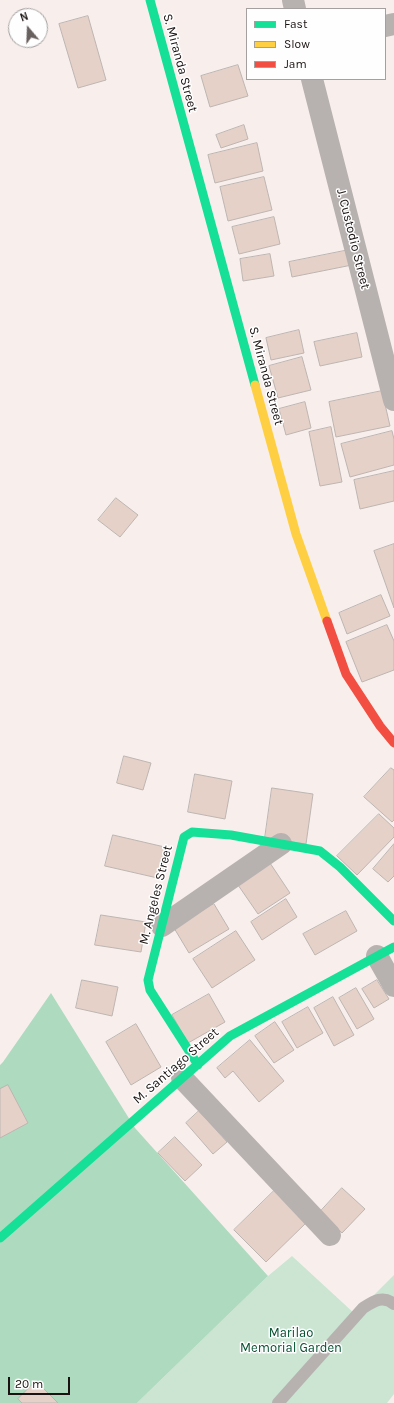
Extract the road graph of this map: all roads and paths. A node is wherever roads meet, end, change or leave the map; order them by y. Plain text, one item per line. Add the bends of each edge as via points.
1 (150, 0) edge
2 (312, 80) edge
3 (394, 400) edge
4 (394, 743) edge
5 (281, 844) junction
6 (394, 921) edge
7 (162, 926) junction
8 (386, 951) edge
9 (394, 986) edge
10 (190, 1072) junction
11 (330, 1235) dead end
12 (0, 1238) edge
13 (394, 1304) edge
14 (278, 1403) edge

1 - 4 street, S. Miranda Street via 296,534 346,674
2 - 3 street, J. Custodio Street
5 - 6 street, M. Angeles Street via 320,851 340,867
5 - 7 street
5 - 7 street, M. Angeles Street via 223,834 192,832 184,837
7 - 10 street, M. Angeles Street via 148,980 150,990
8 - 9 street
8 - 10 street, M. Santiago Street via 230,1036
10 - 11 street
10 - 12 street, M. Santiago Street
13 - 14 lane via 381,1299 363,1308

